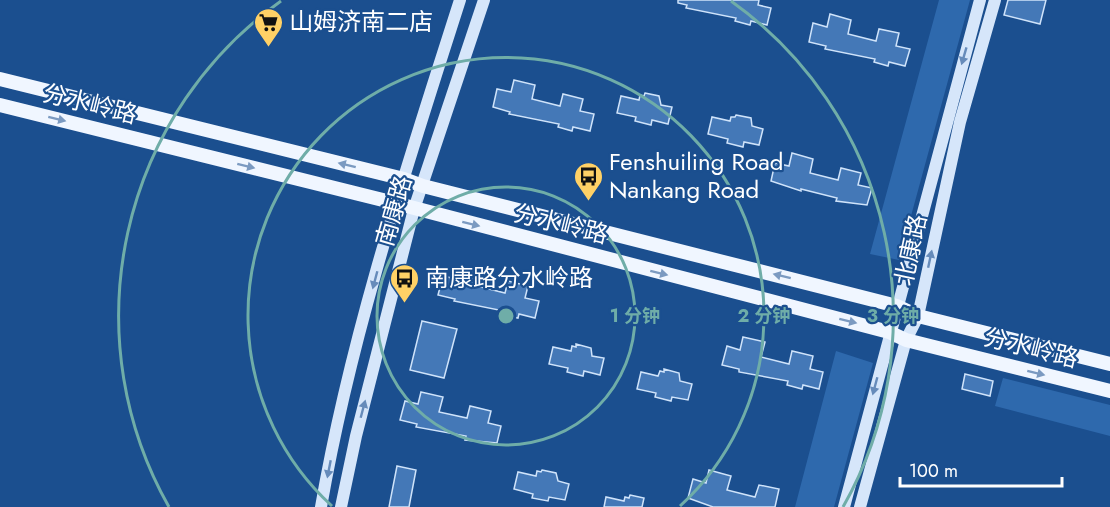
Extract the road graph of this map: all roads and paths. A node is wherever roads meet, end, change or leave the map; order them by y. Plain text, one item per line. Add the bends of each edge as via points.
1 (460, 0) edge
2 (484, 0) edge
3 (980, 0) edge
4 (995, 0) edge
5 (0, 79) edge
6 (0, 105) edge
7 (404, 178) junction
8 (423, 186) junction
9 (395, 203) junction
10 (414, 209) junction
11 (897, 306) junction
12 (918, 316) junction
13 (889, 332) junction
14 (906, 340) junction
15 (1110, 364) edge
16 (1110, 391) edge
17 (321, 507) edge
18 (341, 507) edge
19 (844, 507) edge
20 (860, 507) edge

1 - 7 street, 南康路
2 - 8 street, 南康路
3 -> 11 street, 北康路
12 -> 4 street, 北康路 via 960,122
7 -> 5 main road, 分水岭路
6 -> 9 main road, 分水岭路
7 - 8 main road, 分水岭路
7 - 9 street, 南康路
8 - 10 street, 南康路
11 -> 8 main road, 分水岭路
9 - 10 main road, 分水岭路
9 -> 17 street, 南康路 via 343,396
10 -> 13 main road, 分水岭路
18 -> 10 street, 南康路
11 - 12 main road, 分水岭路
11 - 13 street, 北康路
12 - 14 street, 北康路
12 - 15 main road, 分水岭路
13 - 14 main road, 分水岭路
13 -> 19 street, 北康路
14 -> 16 main road, 分水岭路
14 - 20 street, 北康路

